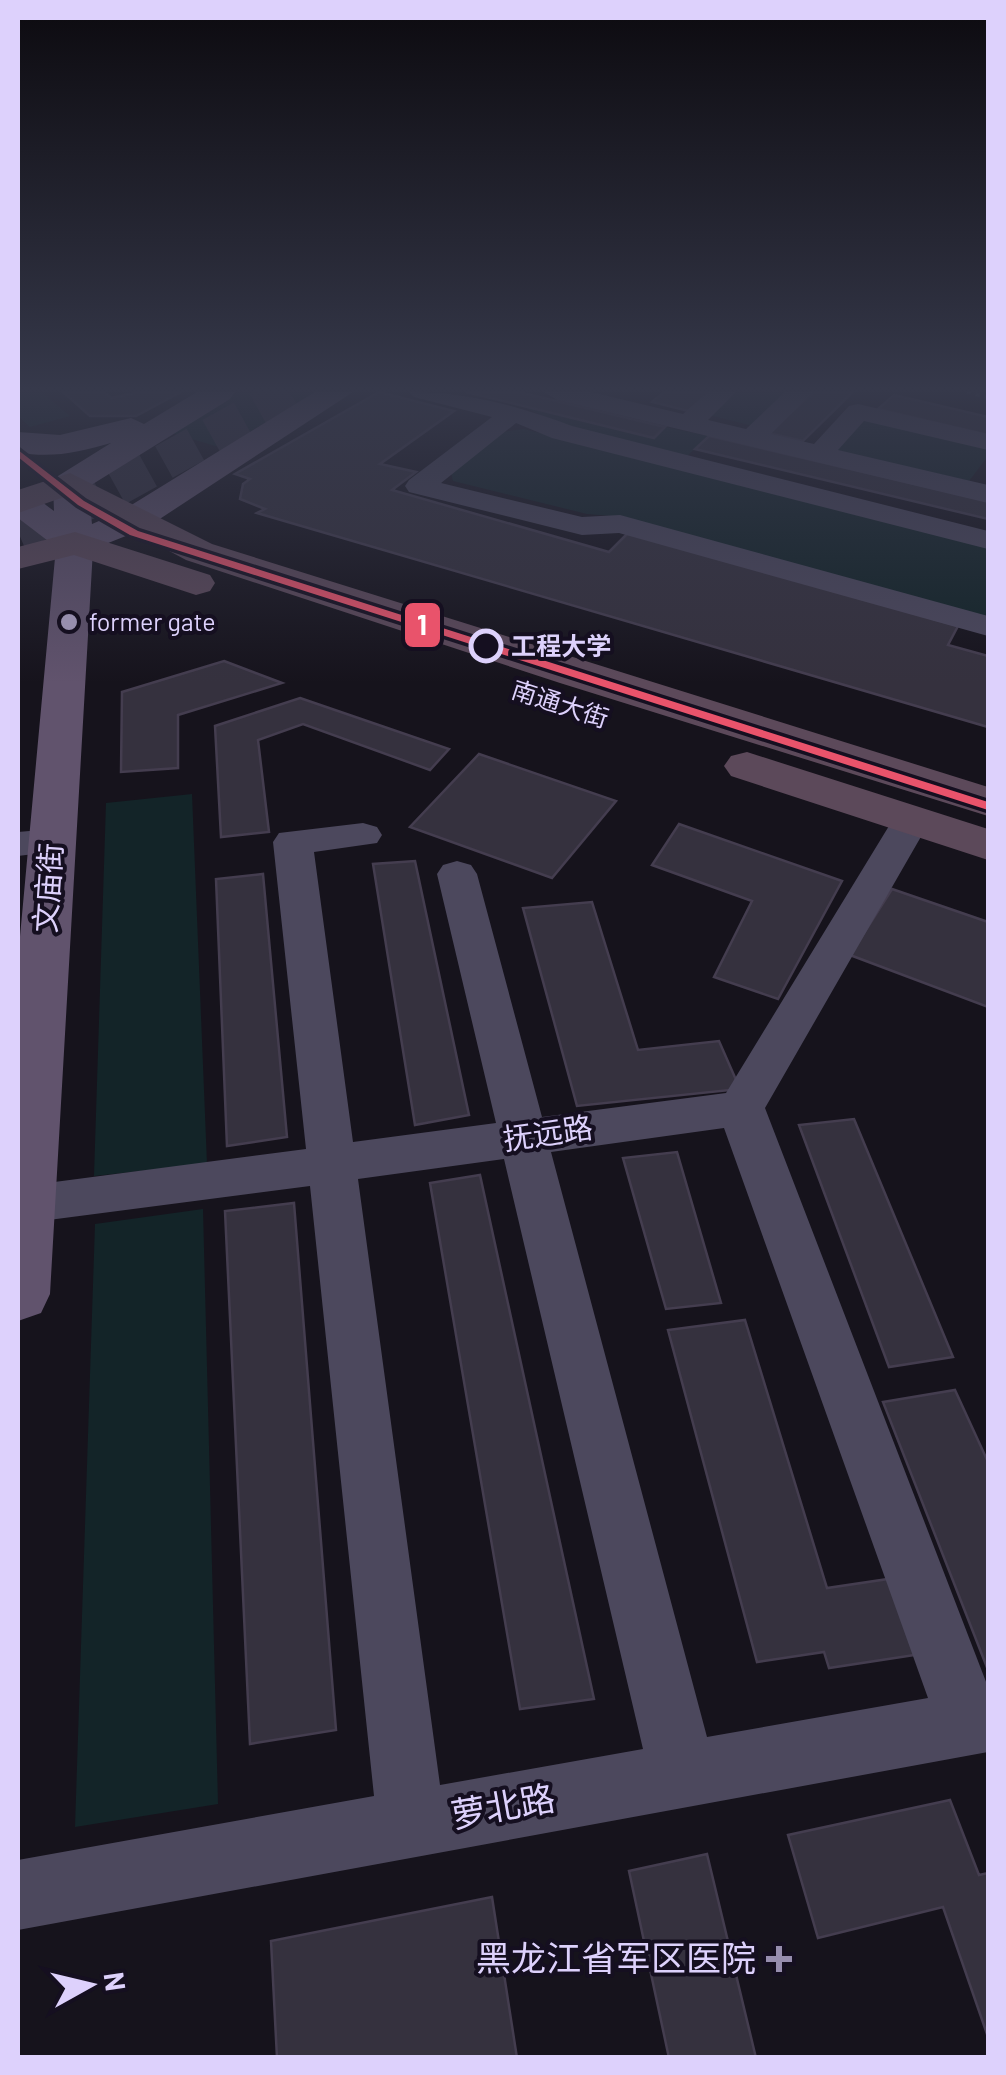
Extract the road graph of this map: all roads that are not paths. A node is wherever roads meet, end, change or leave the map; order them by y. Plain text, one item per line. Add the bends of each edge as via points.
1 (54, 489) edge
2 (70, 489) edge
3 (80, 489) edge
4 (183, 489) edge
5 (431, 489) edge
6 (786, 489) edge
7 (18, 502) edge
8 (133, 520) junction
9 (988, 540) edge
10 (75, 542) junction
11 (18, 558) edge
12 (988, 626) edge
13 (988, 802) edge
14 (911, 820) junction
15 (363, 835) dead end
16 (35, 843) edge
17 (988, 846) edge
18 (458, 874) dead end
19 (741, 1108) junction
20 (524, 1138) junction
21 (333, 1163) junction
22 (20, 1252) edge
23 (979, 1722) edge
24 (683, 1775) junction
25 (411, 1824) junction
26 (18, 1895) edge

1 - 7 highway
2 - 10 main road, 文庙街
3 - 8 highway, 南通大街
4 - 8 main road
5 - 12 street via 582,526 620,524
6 - 9 street
7 - 10 main road
8 - 10 main road
8 - 13 highway, 南通大街 via 199,552
10 - 11 highway
10 - 14 highway, 南通大街
10 - 16 main road, 文庙街
14 - 17 highway, 南通大街
14 - 19 street
15 - 21 street via 293,842
16 - 22 main road, 文庙街
18 - 20 street
19 - 20 street, 抚远路
19 - 23 street
20 - 21 street, 抚远路
20 - 24 street
21 - 22 street, 抚远路
21 - 25 street
23 - 24 street, 萝北路
24 - 25 street, 萝北路
25 - 26 street, 萝北路

